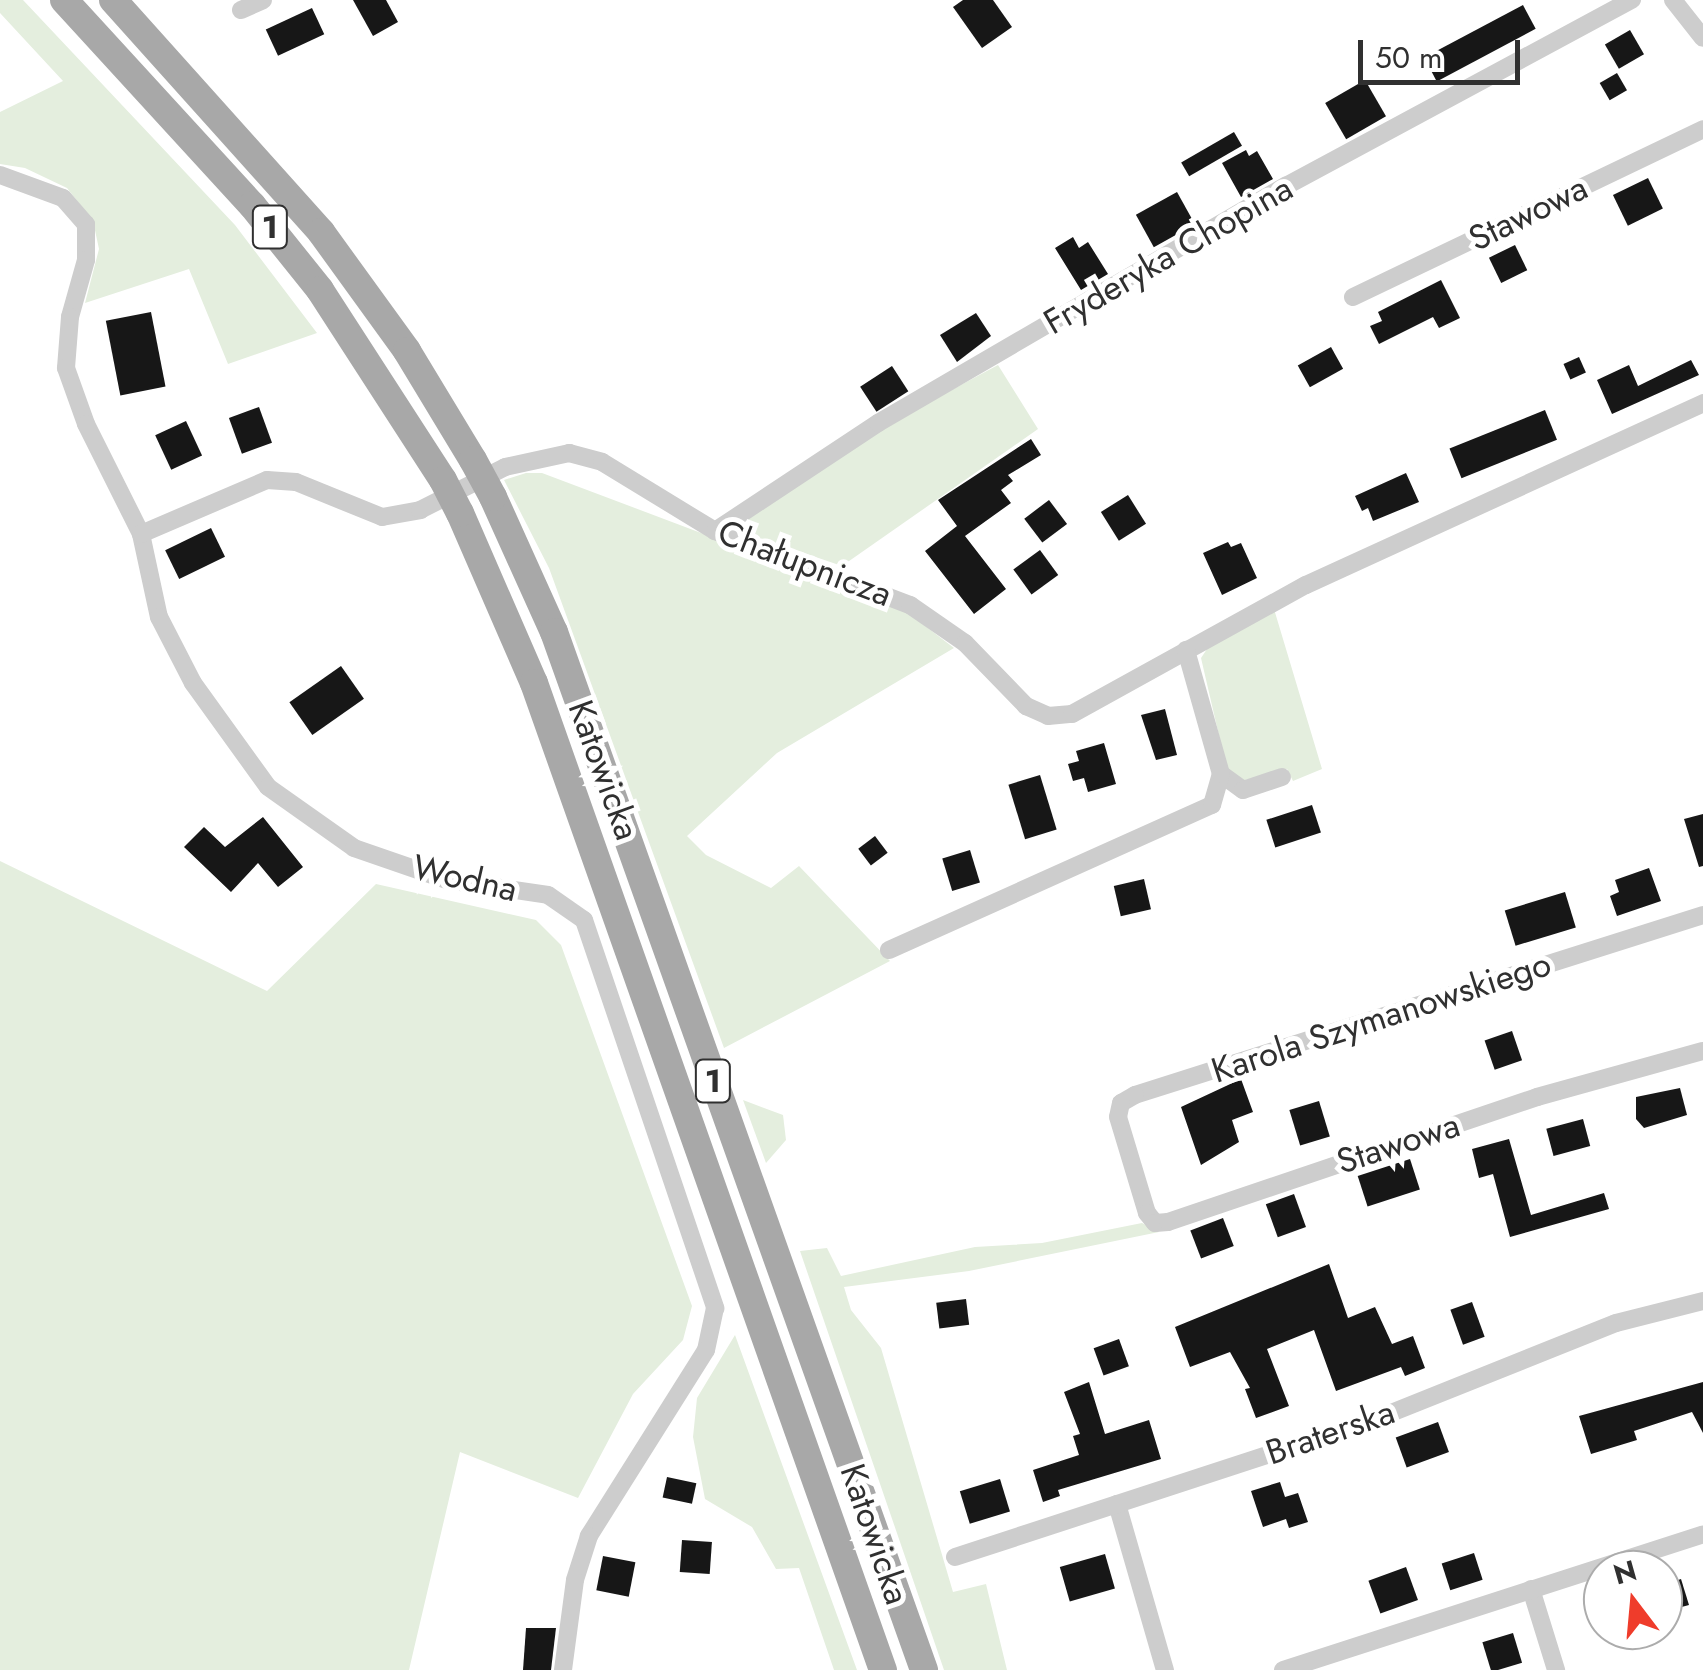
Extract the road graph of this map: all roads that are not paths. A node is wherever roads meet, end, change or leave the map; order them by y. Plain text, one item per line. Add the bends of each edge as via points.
1 (64, 0) edge
2 (113, 0) edge
3 (262, 0) edge
4 (1632, 0) edge
5 (1674, 0) edge
6 (241, 10) dead end
7 (1703, 38) edge
8 (1703, 129) edge
9 (0, 176) edge
10 (1353, 297) dead end
11 (1703, 403) edge
12 (715, 530) junction
13 (141, 534) junction
14 (1186, 650) junction
15 (1221, 774) junction
16 (1282, 777) dead end
17 (1243, 790) junction
18 (1212, 805) junction
19 (1703, 915) edge
20 (890, 950) dead end
21 (1703, 1051) edge
22 (1132, 1165) joint
23 (1703, 1302) edge
24 (1117, 1504) junction
25 (1703, 1534) edge
26 (955, 1557) dead end
27 (1531, 1589) junction
28 (564, 1670) edge
29 (883, 1670) edge
30 (924, 1670) edge
31 (1165, 1670) edge
32 (1283, 1670) edge
33 (1556, 1670) edge

1 - 29 main road, Katowicka / 1, bridge via 252,205 320,290 460,512 534,683
2 - 30 main road, Katowicka / 1, bridge via 321,232 407,351 493,497 554,632
3 - 6 street
4 - 12 street, Fryderyka Chopina via 1270,196 878,424
5 - 7 street
8 - 10 street, Stawowa
9 - 13 street, Wodna via 63,198 86,224 66,368
11 - 14 street, Chałupnicza via 1322,577
12 - 13 street, Chałupnicza via 602,462 569,453 505,467 420,510 382,517 296,482 267,480
12 - 14 street, Chałupnicza via 910,605 964,643 1026,706 1048,716 1072,714
13 - 28 street, Wodna via 158,617 193,683 292,808 354,848 446,880 548,895 584,920 715,1308 706,1350 588,1536 575,1580
14 - 15 street
15 - 17 street
15 - 18 street
16 - 17 street
17 - 18 street
18 - 20 street
19 - 22 street, Karola Szymanowskiego via 1135,1095 1121,1103 1118,1117
21 - 22 street, Stawowa via 1537,1096 1168,1222 1146,1213
23 - 24 street, Braterska via 1616,1323 1376,1418
24 - 26 street, Braterska
24 - 31 street
25 - 27 street
27 - 32 street
27 - 33 street

